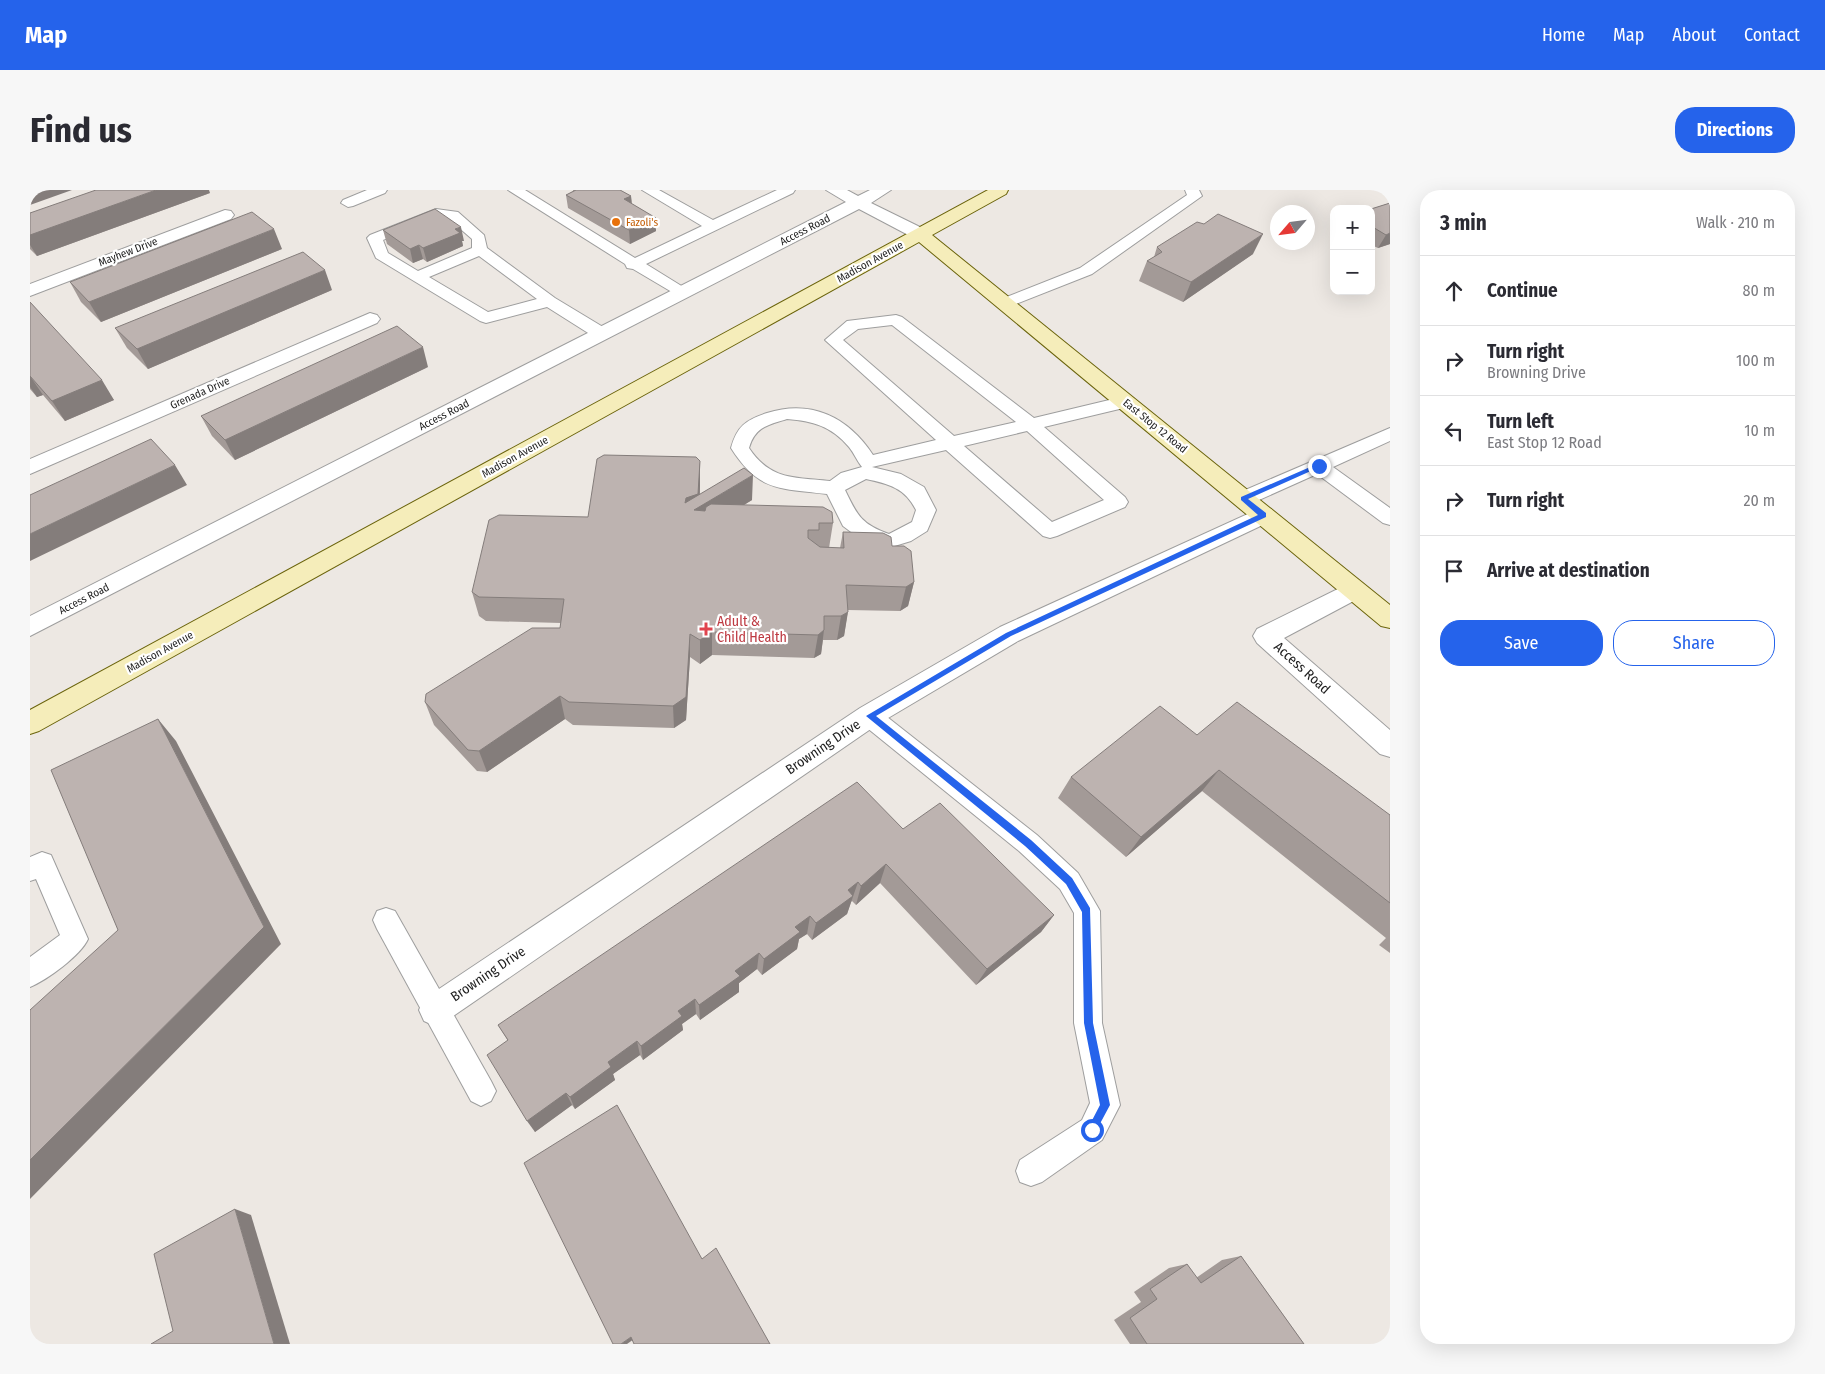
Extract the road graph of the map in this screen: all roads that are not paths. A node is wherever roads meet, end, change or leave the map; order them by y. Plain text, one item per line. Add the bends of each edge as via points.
1 (380, 190) edge
2 (515, 190) edge
3 (649, 190) edge
4 (788, 190) edge
5 (834, 190) edge
6 (884, 190) edge
7 (1000, 190) edge
8 (1192, 190) edge
9 (348, 203) dead end
10 (859, 203) junction
11 (226, 215) dead end
12 (713, 226) junction
13 (920, 234) junction
14 (480, 250) junction
15 (632, 265) junction
16 (417, 277) junction
17 (30, 290) edge
18 (682, 293) junction
19 (549, 301) junction
20 (1005, 303) junction
21 (370, 319) dead end
22 (602, 334) junction
23 (1126, 402) junction
24 (1030, 424) junction
25 (1390, 434) edge
26 (949, 443) junction
27 (1319, 466) junction
28 (30, 467) edge
29 (866, 467) junction
30 (834, 488) junction
31 (1253, 507) junction
32 (1390, 518) edge
33 (1354, 590) junction
34 (1390, 619) edge
35 (30, 626) edge
36 (870, 716) junction
37 (30, 723) edge
38 (1390, 746) edge
39 (30, 870) edge
40 (386, 920) dead end
41 (30, 974) edge
42 (436, 1010) junction
43 (481, 1091) dead end
44 (1032, 1171) dead end

1 - 9 lane
2 - 15 lane
3 - 12 lane
4 - 12 lane via 759,197
5 - 10 street
6 - 10 street, Access Road
7 - 13 main road, Madison Avenue
8 - 20 lane via 1195,196 1086,271
10 - 13 street
10 - 18 street, Access Road
11 - 17 street, Mayhew Drive
12 - 15 lane
13 - 20 main road, East Stop 12 Road
13 - 37 main road, Madison Avenue
14 - 16 lane
14 - 16 lane via 479,238 465,224 453,215 436,213 375,238 381,255
14 - 19 lane
15 - 18 lane
16 - 19 lane via 486,318
18 - 22 street, Access Road
19 - 22 lane
20 - 23 main road, East Stop 12 Road
21 - 28 street, Grenada Drive
22 - 35 street, Access Road
23 - 24 lane
23 - 31 main road, East Stop 12 Road
24 - 26 lane
24 - 26 lane via 1118,502 1050,531
24 - 26 lane via 896,320 853,324 833,340
25 - 27 lane
26 - 29 lane
27 - 31 lane
27 - 32 lane
29 - 30 lane
29 - 30 lane via 917,492 926,510 920,526 888,541 866,533 850,521
29 - 30 lane via 856,443 839,428 814,416 786,413 761,421 744,433 740,448 748,463 763,475 780,483
31 - 33 main road, East Stop 12 Road
31 - 36 street, Browning Drive via 1009,634
33 - 34 main road, East Stop 12 Road
33 - 38 street, Access Road via 1266,636
36 - 42 street, Browning Drive
36 - 44 lane via 1028,843 1069,881 1087,911 1088,1023 1105,1105 1092,1130
39 - 41 lane via 42,863 75,939
40 - 42 lane
42 - 43 lane

